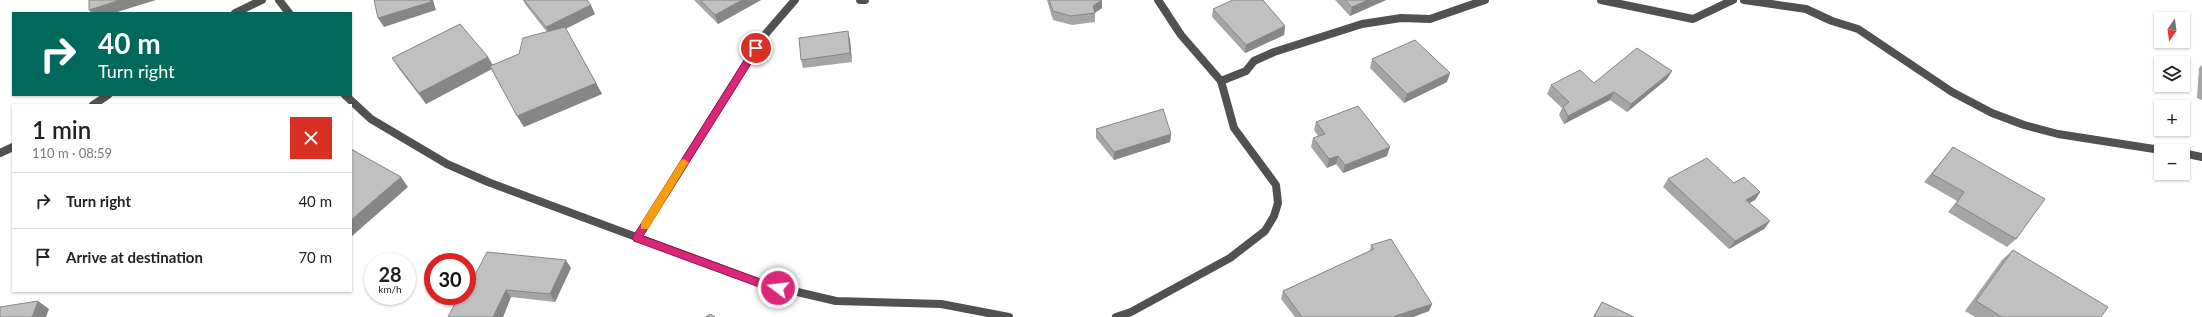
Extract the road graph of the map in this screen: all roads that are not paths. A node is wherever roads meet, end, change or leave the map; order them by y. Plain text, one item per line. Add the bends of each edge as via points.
1 (262, 0) edge
2 (280, 0) edge
3 (795, 0) edge
4 (860, 0) edge
5 (865, 0) edge
6 (1158, 0) edge
7 (1485, 0) edge
8 (1601, 0) edge
9 (1733, 0) edge
10 (1744, 0) edge
11 (237, 12) edge
12 (288, 12) edge
13 (1221, 81) junction
14 (106, 96) edge
15 (346, 96) edge
16 (94, 104) edge
17 (12, 148) edge
18 (2154, 149) edge
19 (0, 154) edge
20 (2190, 154) edge
21 (2202, 157) edge
22 (637, 238) junction
23 (1009, 317) edge
24 (1116, 317) edge

1 - 11 street
2 - 12 street
3 - 22 street via 763,37
4 - 5 street
6 - 13 street via 1181,35
7 - 13 street via 1430,19 1400,18 1362,24 1274,52 1254,61 1246,71
8 - 9 street via 1624,8 1693,19
10 - 18 street via 1806,8 1832,21 1858,29 1952,92 2024,125 2058,134
13 - 24 street via 1234,128 1276,185 1278,203 1274,216 1265,231 1230,258 1131,312
14 - 16 street
15 - 22 street via 370,119 447,164
17 - 19 street
20 - 21 street
22 - 23 street via 763,284 836,302 941,304

